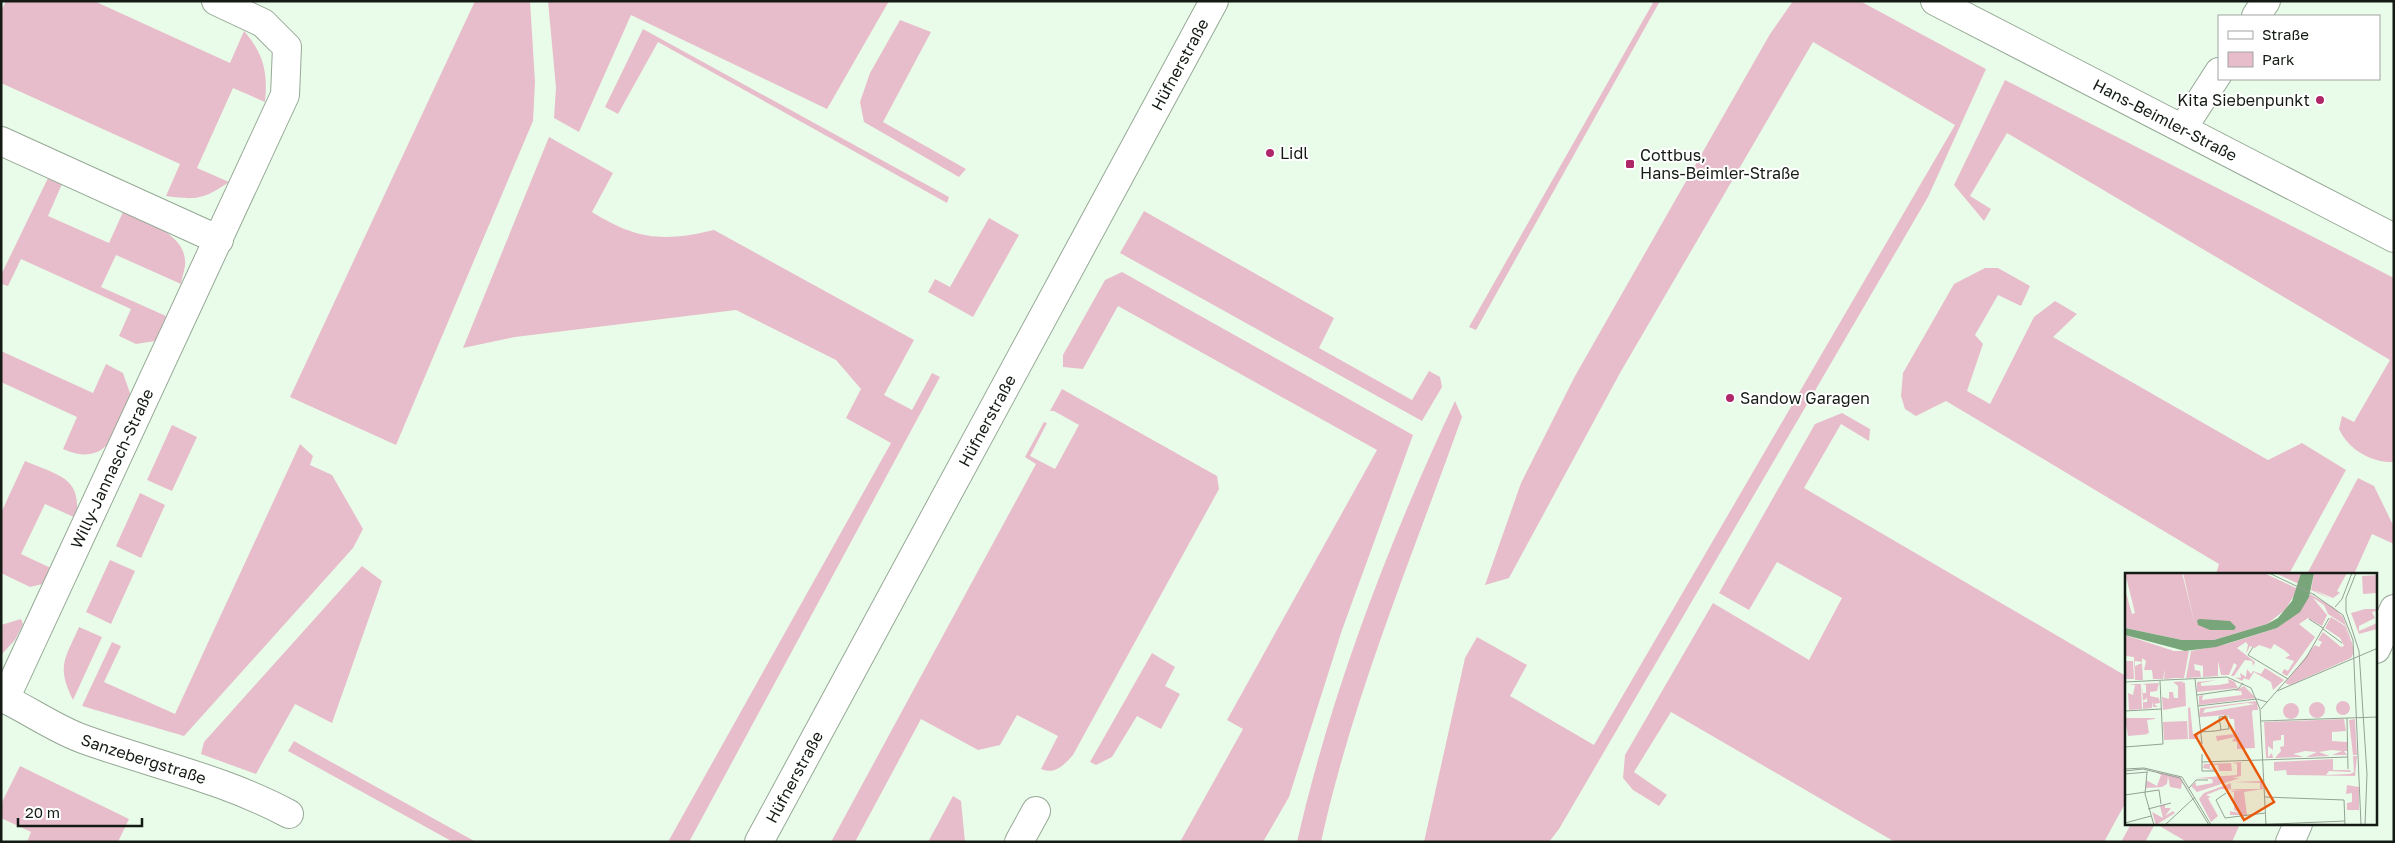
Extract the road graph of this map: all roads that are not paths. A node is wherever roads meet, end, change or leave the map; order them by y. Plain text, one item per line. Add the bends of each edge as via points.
1 (216, 1) edge
2 (1214, 1) edge
3 (1935, 1) edge
4 (2266, 1) edge
5 (2257, 15) edge
6 (2218, 74) edge
7 (2182, 128) junction
8 (1, 141) edge
9 (2394, 238) edge
10 (219, 240) junction
11 (2394, 609) edge
12 (2378, 645) edge
13 (3, 698) edge
14 (1036, 811) dead end
15 (288, 814) dead end
16 (2297, 826) edge
17 (759, 842) edge
18 (1019, 842) edge
19 (2290, 842) edge

1 - 10 street, Willy-Jannasch-Straße via 263,23 287,47 285,95
2 - 17 street, Hüfnerstraße
3 - 7 street, Hans-Beimler-Straße
4 - 5 street
6 - 7 street
7 - 9 street, Hans-Beimler-Straße
8 - 10 street
10 - 13 street, Willy-Jannasch-Straße
11 - 12 street
13 - 15 street, Sanzebergstraße via 82,739 166,764 255,796
14 - 18 street
16 - 19 street

